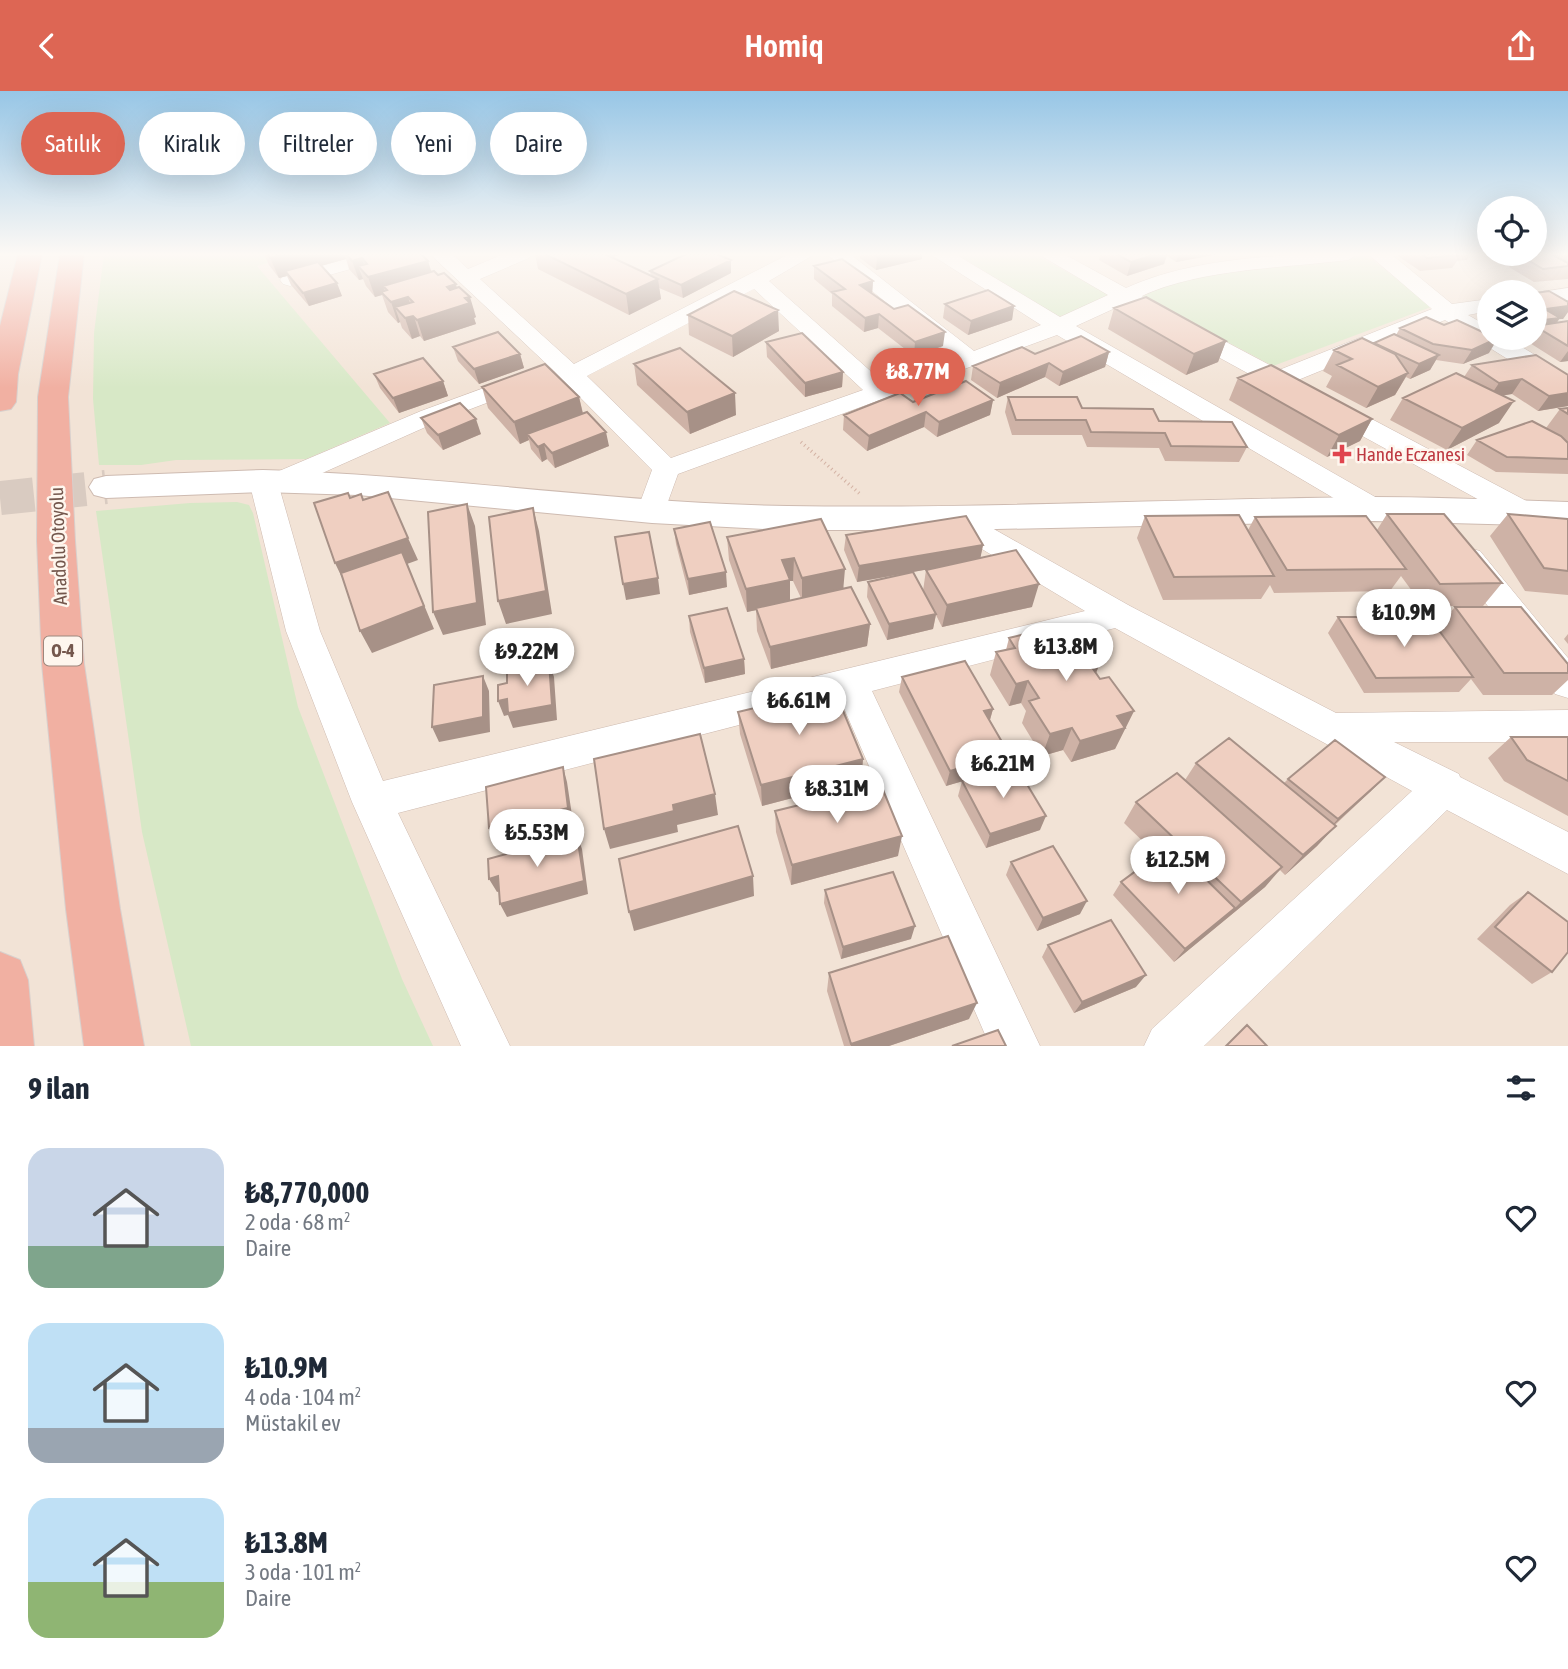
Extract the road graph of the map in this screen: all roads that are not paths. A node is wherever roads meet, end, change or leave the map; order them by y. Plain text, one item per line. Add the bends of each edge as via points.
1 (20, 299) edge
2 (66, 299) edge
3 (489, 299) edge
4 (717, 299) edge
5 (777, 299) edge
6 (893, 299) edge
7 (1014, 299) edge
8 (1120, 299) edge
9 (1131, 299) edge
10 (1432, 299) edge
11 (1477, 307) edge
12 (1447, 311) junction
13 (1059, 326) junction
14 (1477, 329) edge
15 (1511, 350) edge
16 (971, 360) junction
17 (567, 371) junction
18 (1277, 380) junction
19 (1566, 383) edge
20 (881, 393) junction
21 (0, 401) edge
22 (666, 469) junction
23 (272, 481) junction
24 (106, 487) tunnel mouth
25 (1374, 509) junction
26 (1429, 509) junction
27 (652, 510) junction
28 (1524, 512) junction
29 (1568, 515) edge
30 (952, 518) junction
31 (1118, 615) junction
32 (850, 682) junction
33 (1568, 684) edge
34 (1568, 726) edge
35 (1334, 727) junction
36 (1446, 786) junction
37 (372, 802) junction
38 (1568, 853) edge
39 (0, 980) edge
40 (4, 1046) edge
41 (114, 1046) edge
42 (486, 1046) edge
43 (1015, 1046) edge
44 (1169, 1046) edge

1 - 21 highway
2 - 41 highway, Anadolu Otoyolu / O-4 via 53,397 56,541 65,676
3 - 17 street
4 - 17 street
5 - 20 street
6 - 16 street
7 - 13 street
8 - 13 street
9 - 18 street
10 - 12 street
11 - 12 street
12 - 14 street
12 - 18 street
13 - 16 street
13 - 25 street
15 - 19 street
16 - 20 street
17 - 22 street
17 - 23 street via 430,416
18 - 28 street
20 - 22 street
22 - 27 street
23 - 24 street
23 - 27 street via 358,484
23 - 37 street via 303,631
25 - 26 street
25 - 30 street
26 - 28 street
26 - 33 street
27 - 30 street via 784,518
28 - 29 street
30 - 31 street
31 - 32 street
31 - 35 street
32 - 37 street
32 - 43 street
34 - 35 street
35 - 36 street
36 - 38 street
36 - 44 street
37 - 42 street
39 - 40 highway

